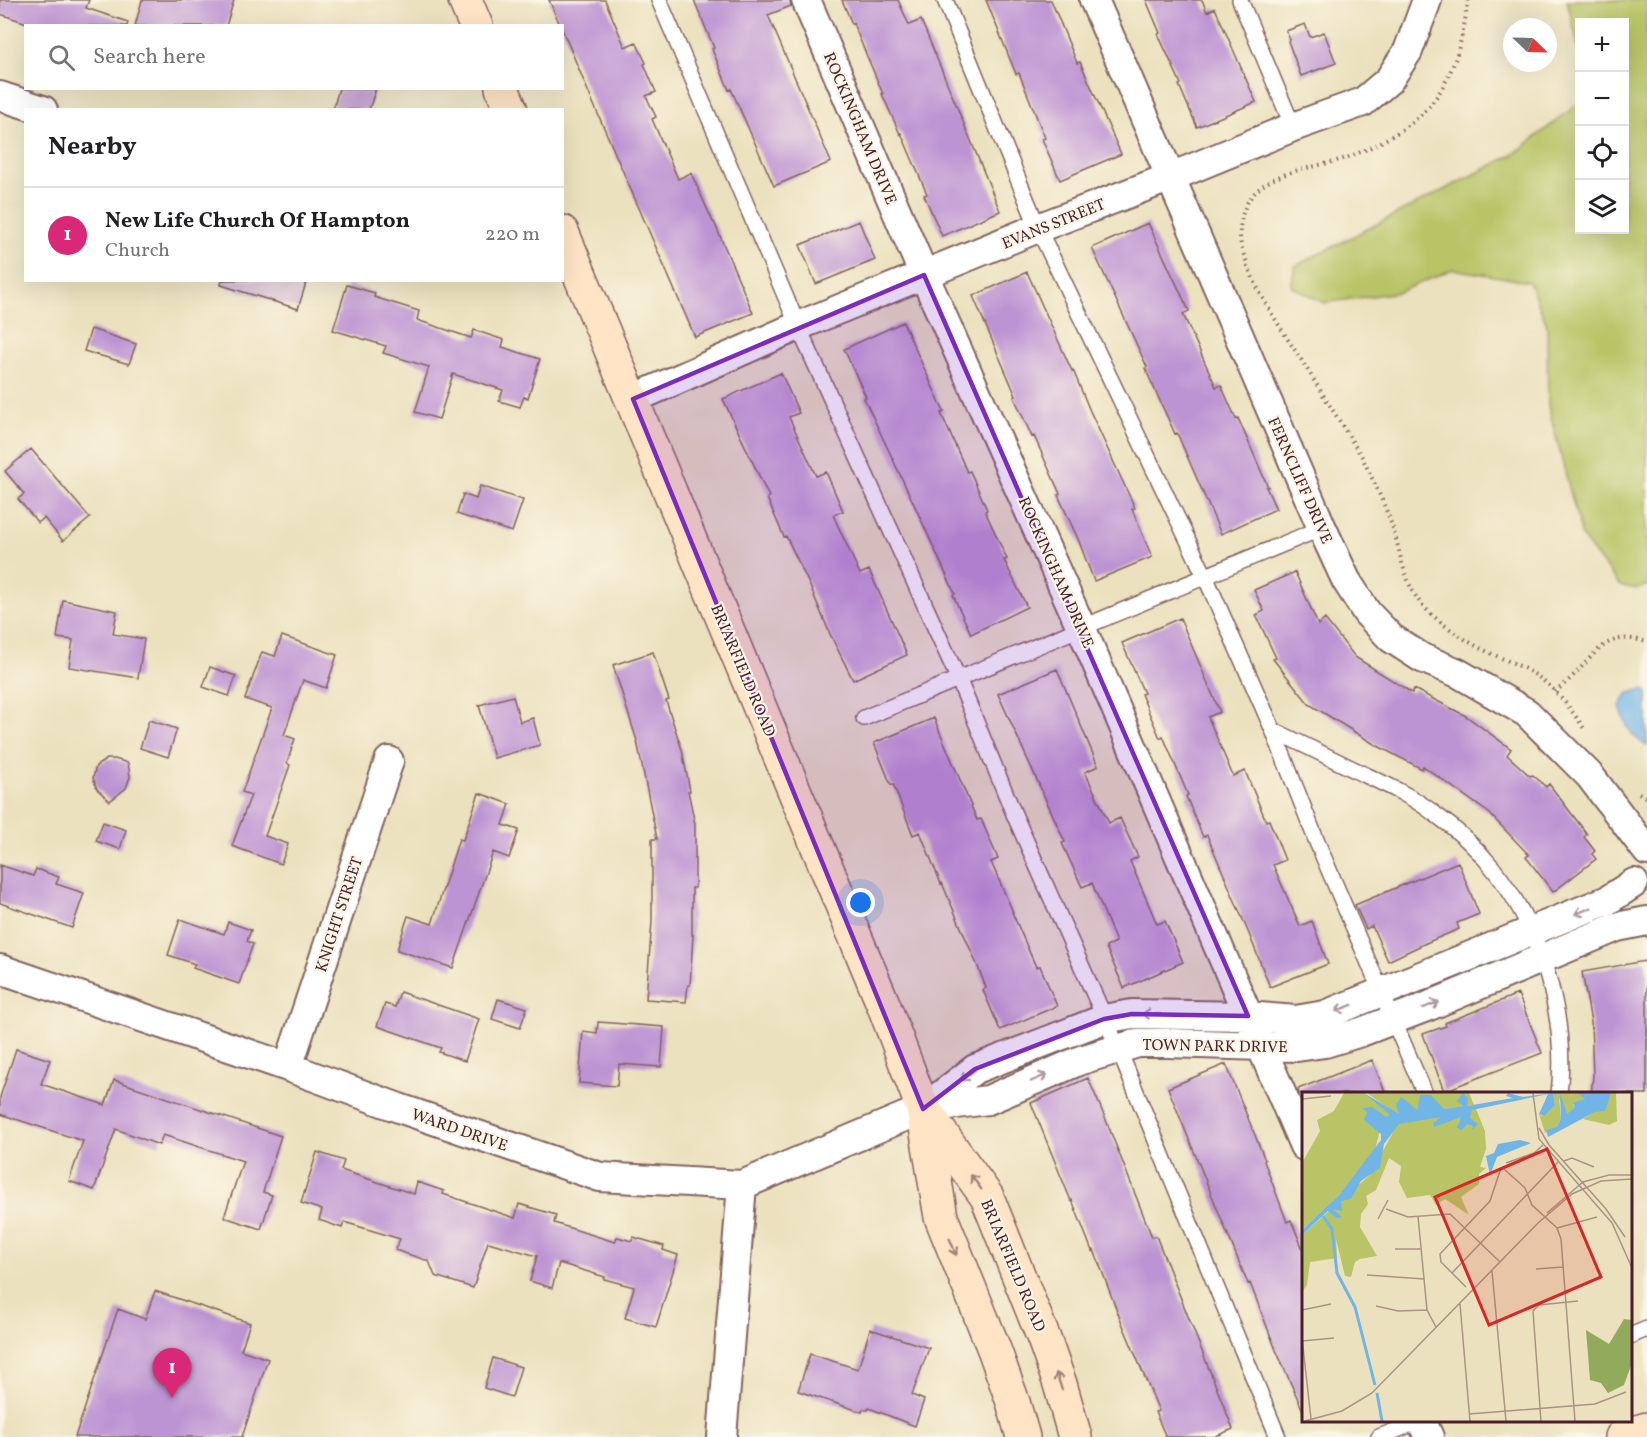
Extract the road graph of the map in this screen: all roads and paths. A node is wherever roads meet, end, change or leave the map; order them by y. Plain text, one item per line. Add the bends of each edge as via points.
1 (465, 0) edge
2 (658, 0) edge
3 (806, 0) edge
4 (945, 0) edge
5 (1094, 0) edge
6 (1240, 0) edge
7 (1427, 0) edge
8 (1468, 0) edge
9 (475, 24) edge
10 (503, 90) edge
11 (0, 96) edge
12 (38, 108) edge
13 (510, 108) edge
14 (1293, 127) junction
15 (1171, 177) junction
16 (1038, 228) junction
17 (564, 240) edge
18 (924, 275) junction
19 (573, 277) edge
20 (798, 326) junction
21 (633, 399) junction
22 (1322, 528) junction
23 (1205, 576) junction
24 (1081, 627) junction
25 (1647, 642) edge
26 (958, 678) junction
27 (1555, 692) junction
28 (864, 718) dead end
29 (1273, 730) junction
30 (1588, 734) dead end
31 (389, 761) dead end
32 (1636, 791) dead end
33 (1647, 798) edge
34 (1647, 850) edge
35 (1647, 858) edge
36 (1634, 883) junction
37 (1647, 920) edge
38 (1537, 945) junction
39 (0, 969) edge
40 (1381, 992) junction
41 (1248, 1016) junction
42 (1104, 1019) junction
43 (1394, 1019) junction
44 (1260, 1045) junction
45 (1118, 1048) junction
46 (288, 1067) junction
47 (1424, 1092) edge
48 (1559, 1092) edge
49 (923, 1109) junction
50 (1302, 1141) edge
51 (742, 1185) junction
52 (1647, 1329) edge
53 (1632, 1335) edge
54 (1418, 1422) edge
55 (1422, 1422) edge
56 (1647, 1429) edge
57 (722, 1437) edge
58 (1023, 1437) edge
59 (1075, 1437) edge
60 (1278, 1437) edge
61 (1380, 1437) edge
62 (1429, 1437) edge
63 (1622, 1437) edge

1 - 9 main road
2 - 20 lane
3 - 18 street, ROCKINGHAM DRIVE
4 - 16 lane
5 - 15 street, FERNCLIFF DRIVE
6 - 14 lane
7 - 14 street, EVANS STREET via 1407,51 1389,80 1363,102
8 - 27 path via 1450,74 1443,90 1423,114 1361,151 1280,176 1259,189 1245,208 1241,246 1269,310 1374,480 1406,577 1417,598 1451,630 1525,668
10 - 13 main road
11 - 12 street
14 - 15 street, EVANS STREET
15 - 16 street, EVANS STREET
15 - 22 street, FERNCLIFF DRIVE
16 - 18 street, EVANS STREET
16 - 23 lane
17 - 19 main road, BRIARFIELD ROAD
18 - 20 street, EVANS STREET
18 - 24 street, ROCKINGHAM DRIVE
19 - 21 main road, BRIARFIELD ROAD
20 - 21 street, EVANS STREET
20 - 26 lane
21 - 49 main road, BRIARFIELD ROAD
22 - 23 lane
22 - 34 street, FERNCLIFF DRIVE via 1346,580 1367,613 1391,638 1527,713 1590,776
23 - 24 lane
23 - 29 lane
24 - 26 lane
24 - 41 street, ROCKINGHAM DRIVE
25 - 27 path via 1610,642
26 - 28 lane
26 - 42 lane
27 - 30 path
29 - 38 lane via 1406,795 1462,835 1492,866
29 - 40 lane
31 - 46 street, KNIGHT STREET
32 - 33 path
35 - 36 street
36 - 37 street via 1639,910
36 -> 38 street, TOWN PARK DRIVE
37 - 38 street, TOWN PARK DRIVE
38 - 40 street, TOWN PARK DRIVE
43 -> 38 street, TOWN PARK DRIVE
38 - 48 lane via 1556,1011 1562,1071
39 - 46 street, WARD DRIVE
40 -> 41 street, TOWN PARK DRIVE via 1325,1015 1296,1020
40 - 43 lane
41 -> 42 street, TOWN PARK DRIVE via 1132,1014
41 - 44 street, ROCKINGHAM DRIVE
42 - 45 lane
42 -> 49 street, TOWN PARK DRIVE via 975,1069
43 - 44 street, TOWN PARK DRIVE via 1324,1043 1297,1047
43 - 47 lane
44 - 45 street, TOWN PARK DRIVE via 1167,1042
44 - 50 street, ROCKINGHAM DRIVE
49 -> 45 street, TOWN PARK DRIVE via 988,1100
45 - 60 lane
46 - 51 street, WARD DRIVE via 600,1177
49 - 51 street, WARD DRIVE
49 -> 58 main road, BRIARFIELD ROAD via 941,1216 994,1349
59 -> 49 main road, BRIARFIELD ROAD via 1044,1339 987,1197
51 - 57 street
52 - 53 lane
54 - 61 lane
55 - 62 street
56 - 63 main road

